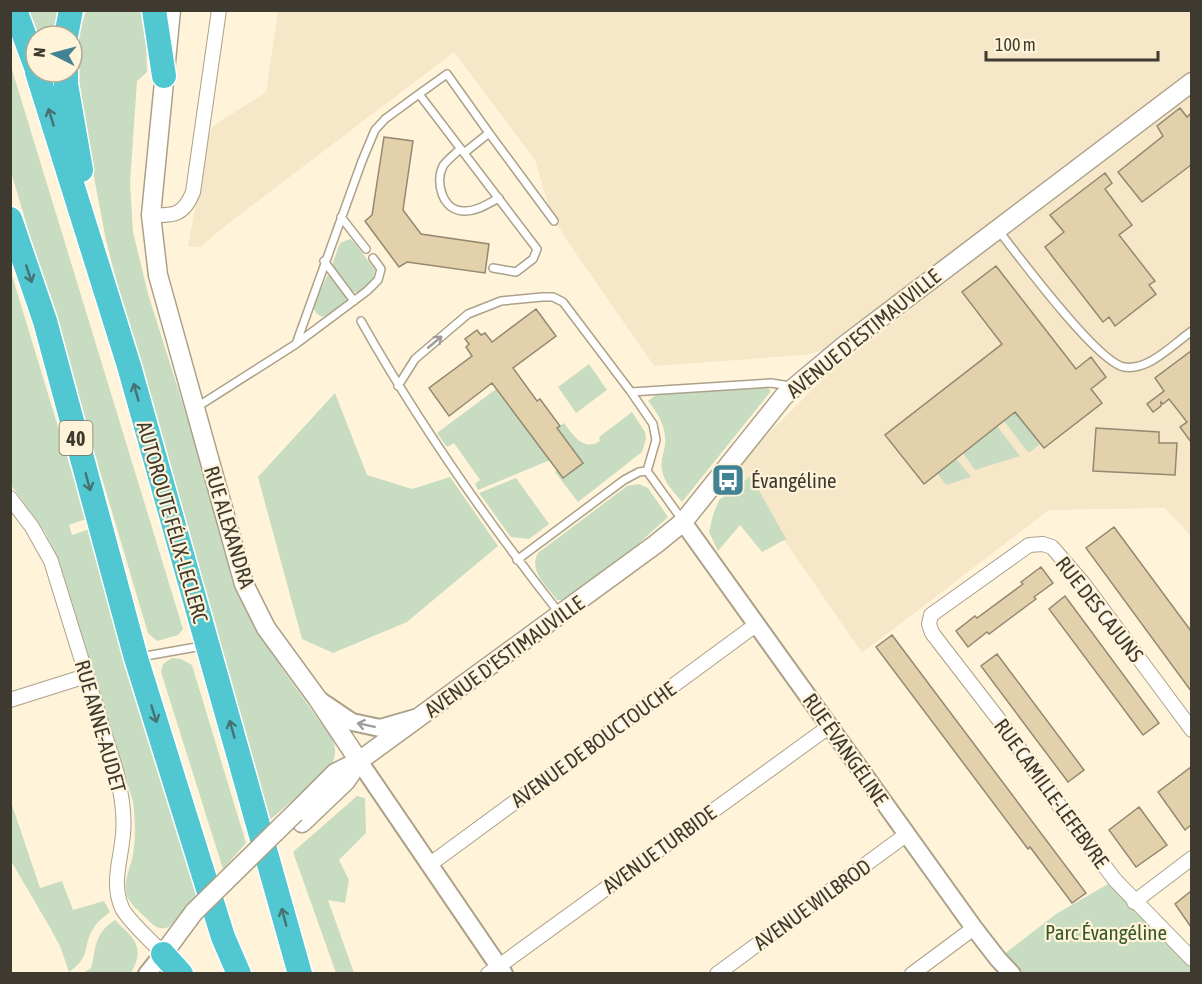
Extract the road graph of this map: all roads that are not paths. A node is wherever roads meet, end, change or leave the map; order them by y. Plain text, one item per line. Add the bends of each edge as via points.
1 (15, 10) edge
2 (154, 10) edge
3 (171, 10) edge
4 (219, 10) edge
5 (24, 32) edge
6 (164, 76) junction
7 (1191, 82) edge
8 (42, 84) edge
9 (66, 84) edge
10 (419, 94) junction
11 (489, 134) junction
12 (462, 151) junction
13 (499, 198) junction
14 (151, 215) junction
15 (341, 217) junction
16 (10, 219) edge
17 (554, 221) dead end
18 (997, 229) junction
19 (366, 249) dead end
20 (373, 258) dead end
21 (324, 261) junction
22 (493, 268) dead end
23 (99, 273) junction
24 (354, 301) junction
25 (361, 321) dead end
26 (1191, 330) edge
27 (296, 344) junction
28 (398, 386) junction
29 (794, 386) junction
30 (632, 392) junction
31 (195, 408) junction
32 (647, 471) junction
33 (10, 498) edge
34 (683, 522) junction
35 (517, 560) junction
36 (560, 614) junction
37 (931, 615) joint
38 (757, 624) junction
39 (208, 645) junction
40 (136, 658) junction
41 (86, 676) junction
42 (316, 698) junction
43 (10, 700) edge
44 (422, 716) junction
45 (830, 726) junction
46 (1191, 730) edge
47 (359, 761) junction
48 (907, 834) junction
49 (1191, 858) edge
50 (429, 865) junction
51 (1134, 902) junction
52 (974, 928) junction
53 (163, 954) junction
54 (1191, 959) edge
55 (497, 971) edge
56 (147, 974) edge
57 (181, 974) edge
58 (239, 974) edge
59 (300, 974) edge
60 (717, 974) edge
61 (912, 974) edge
62 (1012, 974) edge

1 - 5 highway
2 - 6 highway
3 - 6 main road, RUE ALEXANDRA
4 - 14 street via 193,192 181,211 169,216
6 - 14 main road, RUE ALEXANDRA
7 - 18 main road, AVENUE D'ESTIMAUVILLE
23 -> 8 highway, AUTOROUTE FÉLIX-LECLERC
9 - 23 highway
10 - 11 lane via 447,74
10 - 12 lane
10 - 15 lane via 375,130
11 - 12 lane
11 - 17 lane
12 - 13 lane
12 - 13 lane via 444,165 439,180 441,193 450,207 477,210
13 - 22 lane via 537,249 532,259 516,272
14 - 31 main road, RUE ALEXANDRA via 158,275
15 - 19 lane
15 - 21 lane
16 -> 40 highway, 40 via 45,321
18 - 26 lane via 1068,318 1117,364 1125,367 1151,362
18 - 29 main road, AVENUE D'ESTIMAUVILLE
20 - 24 lane via 381,269 378,280
21 - 24 lane
21 - 27 lane
39 -> 23 highway, AUTOROUTE FÉLIX-LECLERC
24 - 27 lane
25 - 28 lane
27 - 31 lane
28 -> 30 lane via 415,359 468,314 501,301 553,297 563,302
28 - 35 lane
29 - 30 lane via 771,383
29 - 34 main road, AVENUE D'ESTIMAUVILLE
30 - 32 lane via 655,431
31 - 42 main road, RUE ALEXANDRA via 244,584 266,628
32 - 34 lane
32 - 35 lane via 624,480
33 - 41 street, RUE ANNE-AUDET via 51,561
34 - 36 main road, AVENUE D'ESTIMAUVILLE
34 - 38 street, RUE ÉVANGÉLINE
35 - 36 lane
36 - 44 main road, AVENUE D'ESTIMAUVILLE
37 - 46 street, RUE DES CAJUNS via 1029,545 1052,547
37 - 51 street, RUE CAMILLE-LEFEBVRE via 928,624 932,633
38 - 45 street, RUE ÉVANGÉLINE
38 - 50 street, AVENUE DE BOUCTOUCHE
39 - 40 lane
59 -> 39 highway, AUTOROUTE FÉLIX-LECLERC
40 -> 58 highway, 40
41 - 43 street
41 - 53 street, RUE ANNE-AUDET via 123,806 117,892 123,910
44 -> 42 street via 380,728 352,722
42 - 47 main road, RUE ALEXANDRA
44 - 47 main road, AVENUE D'ESTIMAUVILLE
45 - 48 street, RUE ÉVANGÉLINE
45 - 55 street, AVENUE TURBIDE
47 - 50 street, RUE ALEXANDRA
47 - 53 main road, AVENUE D'ESTIMAUVILLE via 346,781 298,818
48 - 52 street, RUE ÉVANGÉLINE
48 - 60 street, AVENUE WILBROD
49 - 51 street
50 - 55 street, RUE ALEXANDRA
51 - 54 street, RUE CAMILLE-LEFEBVRE
52 - 61 street
52 - 62 street, RUE ÉVANGÉLINE
53 - 56 street
53 - 57 highway

